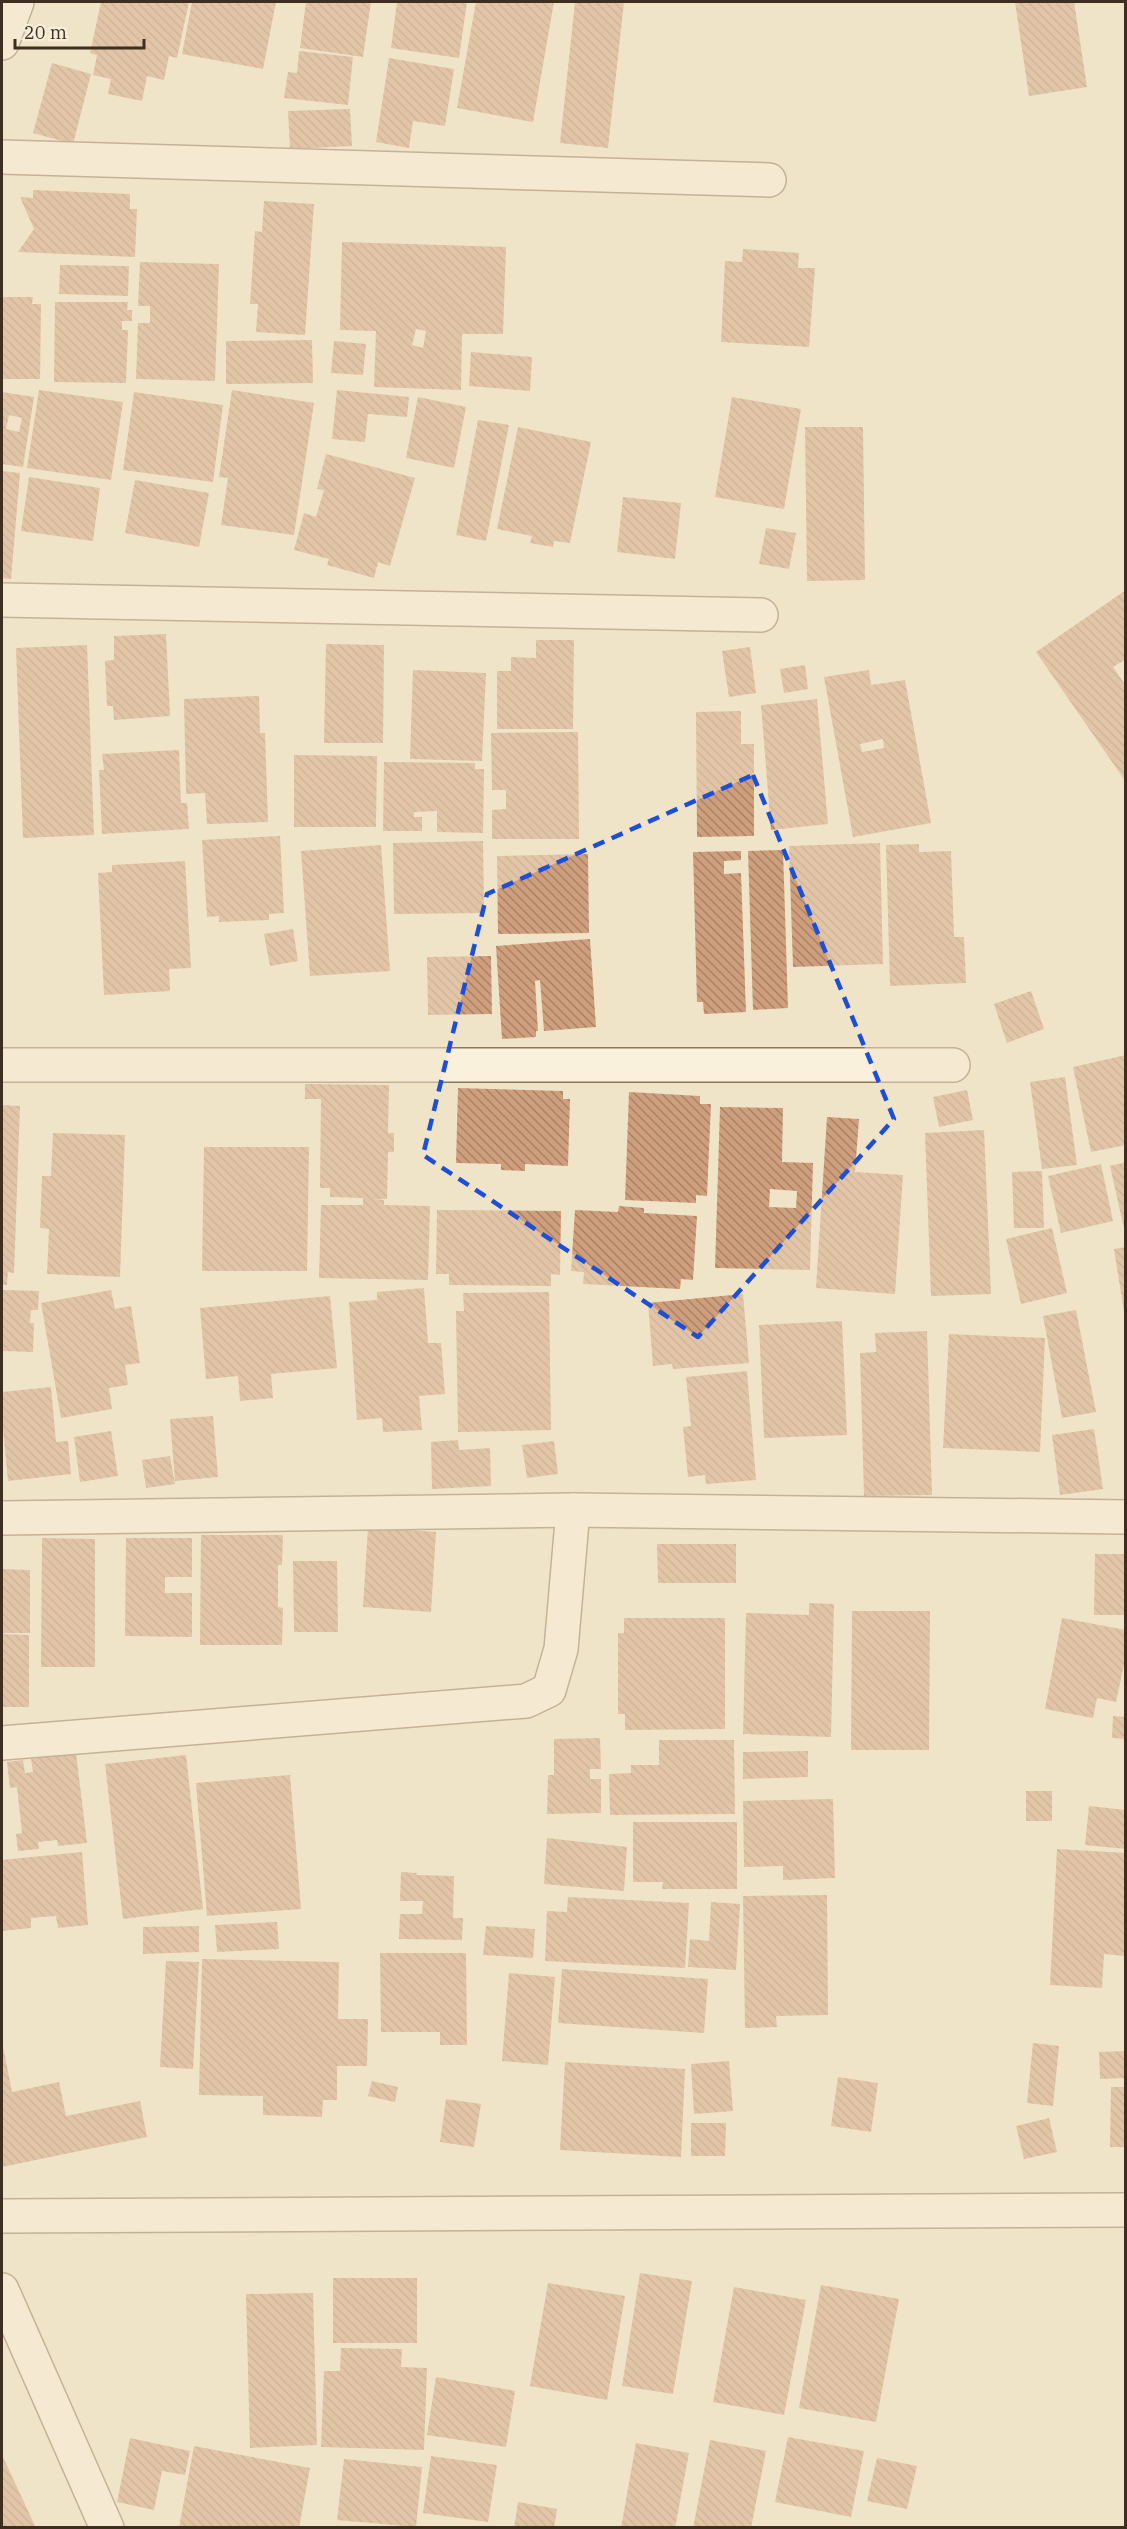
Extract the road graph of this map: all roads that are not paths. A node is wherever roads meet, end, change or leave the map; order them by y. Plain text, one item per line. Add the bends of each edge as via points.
1 (17, 2) edge
2 (2, 43) edge
3 (2, 157) edge
4 (769, 180) dead end
5 (2, 600) edge
6 (761, 615) dead end
7 (2, 1065) edge
8 (953, 1065) dead end
9 (573, 1510) junction
10 (1125, 1517) edge
11 (2, 1518) edge
12 (2, 1743) edge
13 (1125, 2210) edge
14 (2, 2216) edge
15 (2, 2290) edge
16 (107, 2528) edge

1 - 2 street
3 - 4 street
5 - 6 street
7 - 8 street
9 - 10 street
9 - 11 street
9 - 12 street via 561,1649 549,1689 526,1701
13 - 14 street
15 - 16 street

